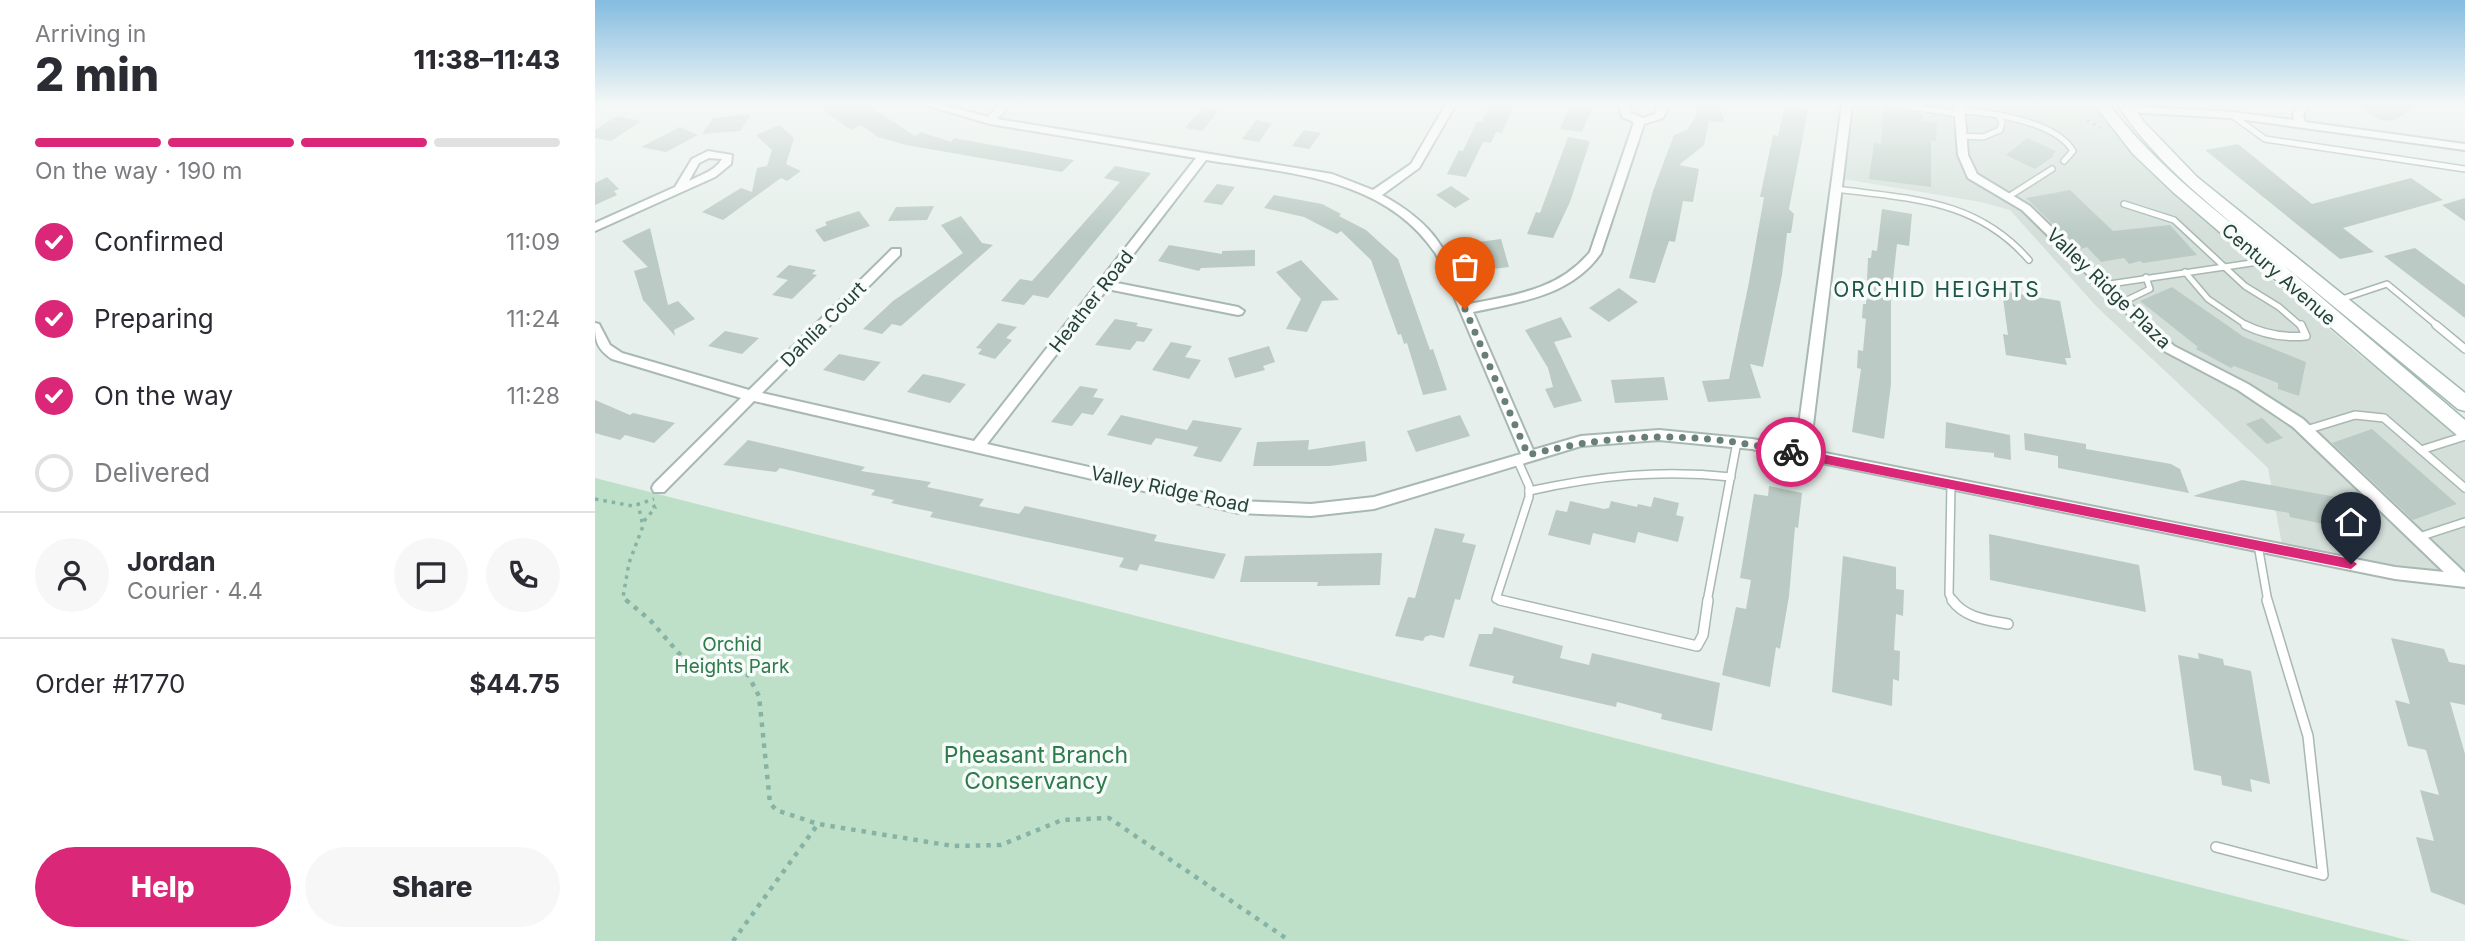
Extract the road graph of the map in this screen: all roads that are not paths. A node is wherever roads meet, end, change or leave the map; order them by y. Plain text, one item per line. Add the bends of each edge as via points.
1 (1159, 148) edge
2 (1426, 148) edge
3 (1631, 148) edge
4 (1841, 148) edge
5 (1962, 148) edge
6 (2071, 148) edge
7 (2133, 148) edge
8 (2161, 148) edge
9 (2324, 148) edge
10 (1204, 155) junction
11 (2064, 161) dead end
12 (2052, 169) dead end
13 (2465, 169) edge
14 (679, 188) dead end
15 (1836, 188) junction
16 (1374, 195) junction
17 (2008, 197) junction
18 (2125, 205) dead end
19 (595, 227) edge
20 (896, 252) dead end
21 (2029, 260) dead end
22 (2266, 260) junction
23 (2226, 268) junction
24 (2185, 272) junction
25 (2146, 277) junction
26 (1104, 284) junction
27 (2103, 285) junction
28 (2339, 300) junction
29 (2121, 303) junction
30 (1465, 309) junction
31 (1238, 311) dead end
32 (595, 327) edge
33 (2465, 349) edge
34 (749, 396) junction
35 (2465, 404) edge
36 (2307, 430) junction
37 (2465, 434) edge
38 (1737, 442) junction
39 (978, 446) junction
40 (2421, 450) junction
41 (1803, 455) junction
42 (1522, 457) junction
43 (1731, 477) junction
44 (1951, 484) junction
45 (659, 488) dead end
46 (2465, 488) edge
47 (1529, 491) junction
48 (2465, 522) edge
49 (2418, 537) junction
50 (2258, 545) junction
51 (2464, 581) edge
52 (2008, 624) dead end
53 (2216, 847) dead end

1 - 10 street
2 - 16 street via 1415,166
3 - 30 street via 1588,265 1540,292
4 - 15 street
5 - 17 street, Valley Ridge Plaza via 1972,176
6 - 11 lane
7 - 22 main road, Century Avenue
8 - 28 main road, Century Avenue via 2191,181
9 - 13 lane
10 - 16 street via 1332,177
10 - 26 street, Heather Road
12 - 17 lane
14 - 19 street
15 - 21 lane via 1971,212 2007,235
15 - 41 street
16 - 30 street via 1401,210 1432,239
17 - 27 street, Valley Ridge Plaza via 2026,208
18 - 23 lane via 2174,220
20 - 34 street, Dahlia Court
22 - 23 lane
22 - 37 main road, Century Avenue
23 - 24 lane
23 - 24 lane via 2302,326 2306,336 2282,337 2243,323 2215,308
24 - 25 lane
25 - 27 lane
25 - 29 lane via 2150,289
26 - 31 street
26 - 39 street, Heather Road
27 - 29 street, Valley Ridge Plaza
28 - 33 lane via 2387,284
28 - 35 main road, Century Avenue
29 - 36 street, Valley Ridge Plaza via 2170,349 2277,407
30 - 42 street
32 - 34 street, Valley Ridge Road via 605,348 625,360
34 - 39 street, Valley Ridge Road
34 - 45 street, Dahlia Court
36 - 40 lane via 2360,413 2373,414
36 - 49 street, Valley Ridge Plaza
37 - 40 lane
38 - 41 street, Valley Ridge Road
38 - 42 street, Valley Ridge Road via 1632,437 1581,441
38 - 43 lane
39 - 42 street, Valley Ridge Road via 1239,507 1311,510 1393,499
40 - 46 lane
41 - 44 street, Valley Ridge Road
42 - 47 lane
43 - 47 lane via 1635,471
43 - 47 lane via 1703,635 1697,646 1496,599
44 - 50 street, Valley Ridge Road
44 - 52 lane via 1948,594 1967,615
48 - 49 lane
49 - 51 street, Valley Ridge Plaza
50 - 51 street, Valley Ridge Road via 2395,573
50 - 53 lane via 2284,664 2308,736 2323,874

